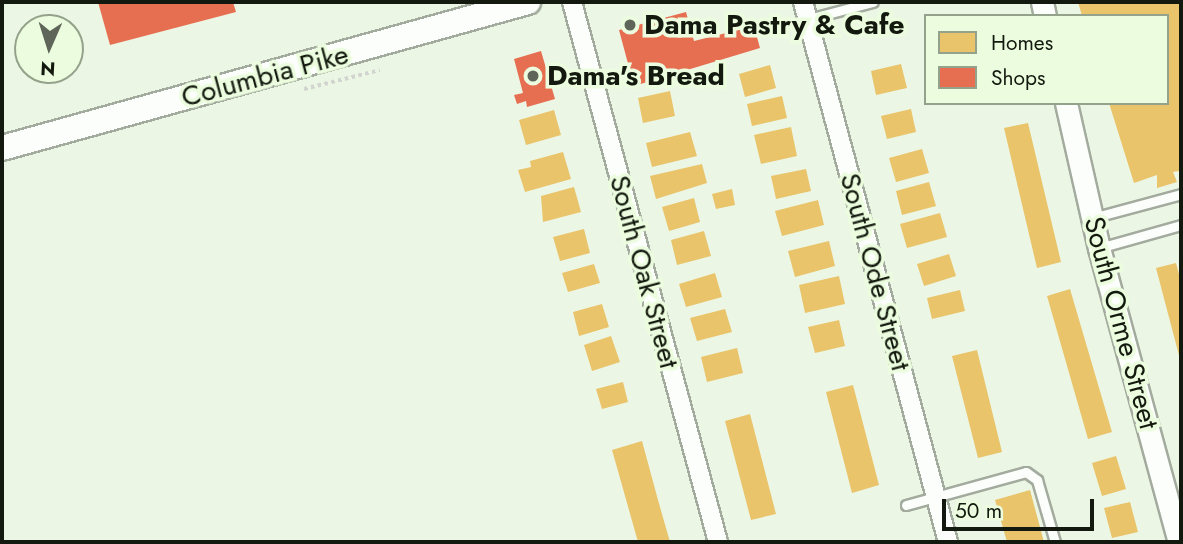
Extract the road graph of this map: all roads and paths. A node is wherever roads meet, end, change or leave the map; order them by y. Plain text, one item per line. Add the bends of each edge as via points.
1 (528, 2) edge
2 (572, 2) edge
3 (873, 2) edge
4 (806, 10) edge
5 (1066, 105) edge
6 (2, 148) edge
7 (1181, 194) edge
8 (1092, 218) junction
9 (1181, 225) edge
10 (1099, 248) junction
11 (936, 497) junction
12 (906, 505) dead end
13 (718, 542) edge
14 (947, 542) edge
15 (1055, 542) edge
16 (1180, 542) edge

1 - 6 main road, Columbia Pike
2 - 13 street, South Oak Street
3 - 4 lane
4 - 11 street, South Ode Street
5 - 8 street, South Orme Street
7 - 8 lane
8 - 10 street, South Orme Street
9 - 10 lane
10 - 16 street, South Orme Street
11 - 12 lane
11 - 14 street, South Ode Street
11 - 15 lane via 1020,472 1033,474

